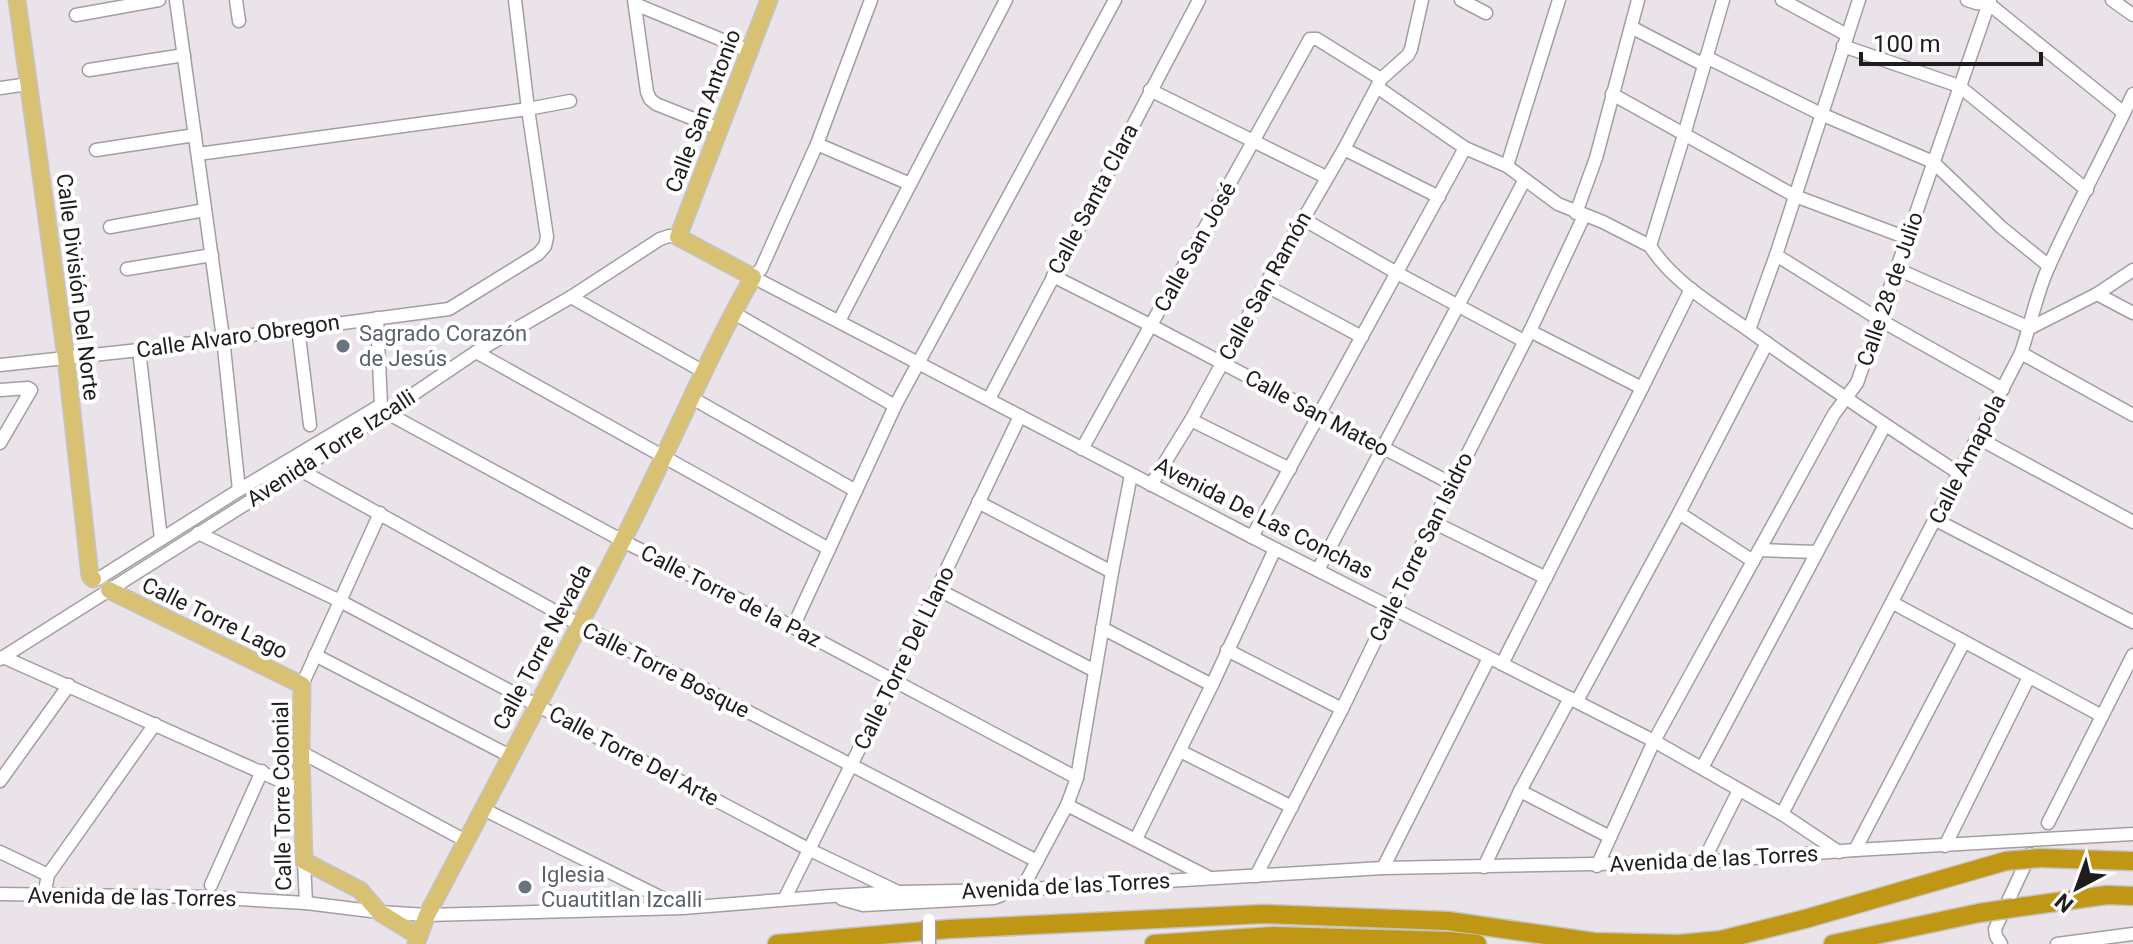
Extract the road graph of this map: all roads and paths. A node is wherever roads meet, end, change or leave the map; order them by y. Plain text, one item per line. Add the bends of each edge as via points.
1 (17, 0) edge
2 (159, 0) edge
3 (176, 0) edge
4 (236, 0) edge
5 (515, 0) edge
6 (769, 0) edge
7 (871, 0) edge
8 (1006, 0) edge
9 (1115, 0) edge
10 (1199, 0) edge
11 (1422, 0) edge
12 (1461, 0) edge
13 (1559, 0) edge
14 (1638, 0) edge
15 (1723, 0) edge
16 (1782, 0) edge
17 (1859, 0) edge
18 (1967, 0) edge
19 (2112, 0) edge
20 (635, 2) edge
21 (1989, 2) edge
22 (1486, 13) dead end
23 (76, 15) dead end
24 (2133, 15) edge
25 (239, 21) dead end
26 (1631, 27) junction
27 (1845, 40) junction
28 (749, 51) junction
29 (184, 55) junction
30 (1705, 61) junction
31 (89, 70) dead end
32 (1379, 83) junction
33 (29, 84) junction
34 (1959, 86) junction
35 (0, 88) edge
36 (1150, 90) junction
37 (1612, 94) junction
38 (2133, 94) edge
39 (570, 101) dead end
40 (528, 109) junction
41 (2124, 113) junction
42 (1821, 114) junction
43 (719, 129) junction
44 (195, 135) junction
45 (1684, 135) junction
46 (1254, 142) junction
47 (817, 144) junction
48 (1465, 148) junction
49 (1344, 149) junction
50 (96, 150) dead end
51 (198, 154) junction
52 (1933, 162) junction
53 (1507, 166) junction
54 (1326, 177) junction
55 (1524, 181) junction
56 (910, 184) junction
57 (2087, 190) junction
58 (1795, 196) junction
59 (1439, 197) junction
60 (205, 210) junction
61 (1580, 214) junction
62 (1303, 219) junction
63 (110, 227) dead end
64 (671, 237) junction
65 (1907, 238) junction
66 (1650, 246) junction
67 (212, 255) junction
68 (1776, 255) junction
69 (2049, 266) junction
70 (127, 269) dead end
71 (1897, 269) junction
72 (2133, 270) edge
73 (1397, 273) junction
74 (1053, 276) junction
75 (753, 277) junction
76 (1265, 285) junction
77 (1691, 289) junction
78 (2097, 294) junction
79 (571, 297) junction
80 (1458, 307) junction
81 (734, 313) junction
82 (2133, 313) edge
83 (377, 318) junction
84 (1880, 320) junction
85 (839, 321) junction
86 (1152, 326) junction
87 (298, 328) junction
88 (2030, 328) junction
89 (1749, 330) junction
90 (1527, 336) junction
91 (1362, 337) junction
92 (223, 338) junction
93 (1767, 343) junction
94 (139, 350) junction
95 (476, 352) junction
96 (2021, 353) junction
97 (66, 358) junction
98 (918, 362) junction
99 (1222, 363) junction
100 (0, 365) edge
101 (704, 372) junction
102 (1642, 388) junction
103 (2003, 389) junction
104 (0, 390) edge
105 (692, 398) junction
106 (989, 399) junction
107 (1846, 399) junction
108 (895, 406) junction
109 (384, 409) junction
110 (1319, 415) junction
111 (2133, 415) edge
112 (1020, 416) junction
113 (1191, 420) junction
114 (310, 425) dead end
115 (1885, 425) junction
116 (1978, 438) junction
117 (0, 443) edge
118 (1382, 447) junction
119 (1082, 449) junction
120 (665, 457) junction
121 (1290, 469) junction
122 (300, 470) junction
123 (1960, 474) junction
124 (1131, 475) junction
125 (1452, 484) junction
126 (1151, 485) junction
127 (239, 490) junction
128 (856, 491) junction
129 (978, 502) junction
130 (380, 513) junction
131 (1679, 513) junction
132 (1936, 520) junction
133 (1433, 522) junction
134 (2133, 522) edge
135 (198, 533) junction
136 (1252, 537) junction
137 (161, 539) junction
138 (623, 541) junction
139 (829, 549) junction
140 (1275, 549) junction
141 (1817, 552) junction
142 (1756, 555) junction
143 (1318, 570) junction
144 (1112, 572) junction
145 (1546, 578) junction
146 (93, 579) joint
147 (937, 589) junction
148 (109, 590) junction
149 (340, 601) junction
150 (1893, 603) junction
151 (1391, 606) junction
152 (2133, 622) edge
153 (580, 625) junction
154 (793, 627) junction
155 (1102, 628) junction
156 (1964, 642) junction
157 (1227, 650) junction
158 (315, 655) junction
159 (2133, 655) edge
160 (2, 658) edge
161 (1489, 658) junction
162 (1502, 664) junction
163 (1095, 671) junction
164 (2029, 677) junction
165 (893, 681) junction
166 (69, 685) junction
167 (302, 685) junction
168 (1212, 685) junction
169 (1574, 699) junction
170 (537, 705) junction
171 (1342, 709) junction
172 (2102, 716) junction
173 (155, 724) junction
174 (1654, 741) junction
175 (1180, 751) junction
176 (301, 752) junction
177 (510, 756) junction
178 (852, 765) junction
179 (1702, 768) junction
180 (262, 771) junction
181 (1077, 778) junction
182 (0, 781) edge
183 (1739, 790) junction
184 (303, 791) junction
185 (1520, 791) junction
186 (1067, 805) junction
187 (1292, 807) junction
188 (483, 809) junction
189 (1782, 814) junction
190 (2048, 823) dead end
191 (2133, 834) edge
192 (1610, 837) junction
193 (1136, 839) junction
194 (466, 841) junction
195 (1945, 846) junction
196 (810, 850) junction
197 (1855, 850) junction
198 (2038, 850) junction
199 (0, 852) edge
200 (1839, 852) junction
201 (304, 861) junction
202 (1037, 861) junction
203 (2133, 861) edge
204 (1703, 862) junction
205 (1597, 866) junction
206 (1484, 867) junction
207 (1383, 868) junction
208 (48, 875) junction
209 (1256, 876) junction
210 (1212, 879) junction
211 (211, 885) dead end
212 (1018, 889) junction
213 (899, 892) junction
214 (0, 894) edge
215 (44, 895) junction
216 (831, 896) junction
217 (2133, 896) edge
218 (785, 898) junction
219 (927, 901) junction
220 (306, 903) junction
221 (683, 908) junction
222 (379, 912) junction
223 (427, 915) junction
224 (2133, 934) edge
225 (417, 940) edge
226 (2084, 942) edge
227 (2000, 943) edge
228 (777, 944) edge
229 (929, 944) edge
230 (1154, 944) edge
231 (1477, 944) edge
232 (1833, 944) edge
233 (2057, 944) edge

1 - 33 main road, Calle División Del Norte
2 - 23 street
3 - 29 street
4 - 25 street
5 - 40 street, Calle Alvaro Obregon
6 - 28 main road, Calle San Antonio
7 - 47 street
8 - 56 street
9 - 98 street
10 - 36 street, Calle Santa Clara
11 - 32 street, Calle San Ramón via 1408,55
12 - 22 street
13 - 53 street
14 - 26 street, Calle Torre San Isidro
15 - 30 street
16 - 27 street
17 - 27 street
18 - 21 street
19 - 24 street
20 - 28 street
20 - 43 street via 650,99
21 - 34 street, Calle 28 de Julio
21 - 41 street
26 - 30 street
26 - 37 street, Calle Torre San Isidro
27 - 34 street
27 - 42 street
28 - 43 main road, Calle San Antonio
29 - 31 street
29 - 44 street
30 - 42 street
30 - 45 street
32 - 46 street, Calle San José via 1310,39
32 - 48 street
32 - 49 street, Calle San Ramón
33 - 35 street
33 - 97 main road, Calle División Del Norte
34 - 52 street, Calle 28 de Julio
34 - 57 street
36 - 46 street
36 - 74 street, Calle Santa Clara
37 - 45 street
37 - 61 street, Calle Torre San Isidro
38 - 41 street, Calle Amapola
39 - 40 street
40 - 51 street
40 - 83 street, Calle Alvaro Obregon via 545,246 449,309
41 - 57 street, Calle Amapola
42 - 52 street
42 - 58 street
43 - 64 main road, Calle San Antonio
44 - 50 street
44 - 51 street
45 - 58 street
45 - 66 street
46 - 54 street
46 - 86 street, Calle San José
47 - 56 street
47 - 75 street
48 - 53 street
48 - 59 street
49 - 54 street, Calle San Ramón
49 - 59 street
51 - 60 street
52 - 65 street, Calle 28 de Julio
52 - 69 street
53 - 55 street
54 - 62 street, Calle San Ramón
55 - 61 street
55 - 80 street
56 - 85 street
57 - 69 street, Calle Amapola
58 - 65 street
58 - 68 street
59 - 73 street
60 - 63 street
60 - 67 street
61 - 66 street
61 - 90 street, Calle Torre San Isidro
62 - 73 street
62 - 76 street, Calle San Ramón
64 - 75 main road, Avenida De Las Conchas
64 - 79 street, Avenida Torre Izcalli
65 - 71 street, Calle 28 de Julio
66 - 77 street
67 - 70 street
67 - 92 street
68 - 84 street
68 - 89 street
69 - 88 street, Calle Amapola
71 - 84 street, Calle 28 de Julio
71 - 88 street
72 - 78 street
73 - 80 street
73 - 91 street
74 - 86 street, Calle San Mateo
74 - 106 street, Calle Santa Clara
75 - 81 main road, Calle Torre Nevada
75 - 85 street, Avenida De Las Conchas
76 - 91 street
76 - 99 street, Calle San Ramón
77 - 89 street
77 - 102 street
78 - 82 street
78 - 88 street
79 - 95 street, Avenida Torre Izcalli
79 - 101 street
80 - 90 street
80 - 118 street
81 - 101 main road, Calle Torre Nevada
81 - 108 street
83 - 87 street, Calle Alvaro Obregon
83 - 109 street
84 - 103 street
84 - 107 street, Calle 28 de Julio
85 - 98 street, Avenida De Las Conchas
86 - 99 street, Calle San Mateo
86 - 119 street, Calle San José
87 - 92 street, Calle Alvaro Obregon
87 - 114 street
88 - 96 street, Calle Amapola
89 - 93 street
90 - 102 street
90 - 125 street, Calle Torre San Isidro
91 - 110 street
92 - 94 street, Calle Alvaro Obregon
92 - 127 street
93 - 107 street
93 - 131 street
94 - 97 street, Calle Alvaro Obregon
94 - 137 street
95 - 109 street, Avenida Torre Izcalli
95 - 120 street
96 - 103 street, Calle Amapola
96 - 111 street
97 - 100 street, Calle Alvaro Obregon
97 - 146 main road, Calle División Del Norte
98 - 106 street, Avenida De Las Conchas
98 - 108 street
99 - 110 street, Calle San Mateo
99 - 113 street, Calle San Ramón
101 - 105 main road, Calle Torre Nevada
102 - 145 street
103 - 116 street, Calle Amapola
104 - 117 street via 31,390
105 - 120 main road, Calle Torre Nevada
105 - 128 street
106 - 112 street, Avenida De Las Conchas
107 - 115 street
107 - 142 street, Calle 28 de Julio
108 - 128 street
109 - 122 street, Avenida Torre Izcalli
109 - 127 street
109 - 138 street, Calle Torre de la Paz
110 - 118 street, Calle San Mateo
110 - 121 street
112 - 119 street, Avenida De Las Conchas
112 - 129 street, Calle Torre Del Llano
113 - 121 street
113 - 126 street, Calle San Ramón
115 - 123 street
115 - 141 street
116 - 123 street, Calle Amapola
116 - 134 street
118 - 125 street, Calle San Mateo
118 - 143 street
119 - 124 street, Avenida De Las Conchas
120 - 138 main road, Calle Torre Nevada
120 - 139 street
121 - 136 street
122 - 130 street, Calle Torre Bosque
122 - 135 street, Avenida Torre Izcalli
123 - 132 street, Calle Amapola
124 - 126 street, Avenida De Las Conchas
124 - 144 street
125 - 133 street, Calle Torre San Isidro
126 - 136 street, Avenida De Las Conchas
127 - 137 street
128 - 139 street
129 - 144 street
129 - 147 street, Calle Torre Del Llano
130 - 149 street, Calle Torre Colonial
130 - 153 street, Calle Torre Bosque
131 - 142 street
131 - 169 street
132 - 150 street, Calle Amapola
132 - 152 street
133 - 145 street
133 - 151 street, Calle Torre San Isidro
135 - 148 street, Avenida Torre Izcalli
135 - 149 street, Calle Torre Del Arte
136 - 140 street, Avenida De Las Conchas
137 - 146 street
138 - 153 main road, Calle Torre Nevada
138 - 154 street, Calle Torre de la Paz
139 - 154 street
140 - 143 street, Avenida De Las Conchas
140 - 157 street
141 - 142 street
141 - 179 street
142 - 174 street, Calle 28 de Julio
143 - 151 street, Avenida De Las Conchas
144 - 155 street
145 - 162 street
147 - 163 street
147 - 165 street, Calle Torre Del Llano
148 - 160 street, Avenida Torre Izcalli
148 - 167 main road, Calle Torre Lago
149 - 158 street, Calle Torre Colonial
149 - 170 street, Calle Torre Del Arte
150 - 156 street
150 - 189 street, Calle Amapola
151 - 161 street, Avenida De Las Conchas
151 - 171 street, Calle Torre San Isidro
153 - 170 main road, Calle Torre Nevada
153 - 178 street, Calle Torre Bosque
154 - 165 street, Calle Torre de la Paz
155 - 163 street
155 - 168 street
156 - 164 street
156 - 197 street
157 - 168 street
157 - 171 street
158 - 167 street, Calle Torre Colonial
158 - 177 street
159 - 172 street
160 - 166 street
161 - 162 street, Avenida De Las Conchas
161 - 207 street
162 - 169 street, Avenida De Las Conchas
163 - 181 street
164 - 172 street
164 - 195 street
165 - 178 street, Calle Torre Del Llano
165 - 181 street, Calle Torre de la Paz
166 - 173 street
166 - 182 street
167 - 176 main road, Calle Torre Colonial
168 - 175 street
169 - 174 street, Avenida De Las Conchas
169 - 185 street
170 - 177 main road, Calle Torre Nevada
170 - 196 street, Calle Torre Del Arte
171 - 187 street, Calle Torre San Isidro
172 - 190 street
173 - 180 street
173 - 208 street
174 - 179 street, Avenida De Las Conchas
174 - 192 street, Calle 28 de Julio
175 - 187 street
175 - 193 street
176 - 184 main road, Calle Torre Colonial
176 - 194 street
177 - 188 main road, Calle Torre Nevada
178 - 196 street, Calle Torre Del Llano
178 - 202 street, Calle Torre Bosque
179 - 183 street, Avenida De Las Conchas
180 - 184 street
180 - 211 street
181 - 186 street
183 - 189 street, Avenida De Las Conchas
183 - 204 street
184 - 201 main road, Calle Torre Colonial
185 - 192 street
185 - 206 street
186 - 193 street
186 - 202 street
187 - 209 street, Calle Torre San Isidro
188 - 194 main road, Calle Torre Nevada
188 - 221 street
189 - 200 street, Avenida De Las Conchas
191 - 198 street, Avenida de las Torres
192 - 205 street, Calle 28 de Julio
193 - 210 street
194 - 223 main road, Calle Torre Nevada
195 - 197 street, Avenida de las Torres
195 - 198 street, Avenida de las Torres
196 - 213 street, Calle Torre Del Arte
196 - 218 street, Calle Torre Del Llano
197 - 200 street, Avenida de las Torres
198 - 203 highway
198 - 227 street via 1995,929
198 - 228 highway, bridge via 1805,919 1721,940 1679,944 1594,942 1448,921 1263,914 949,929
199 - 208 street
200 - 204 street, Avenida de las Torres
201 - 220 street, Calle Torre Colonial
201 - 222 main road via 360,890
202 - 212 street
204 - 205 street, Avenida de las Torres
205 - 206 street, Avenida de las Torres
206 - 207 street, Avenida de las Torres
207 - 209 street, Avenida de las Torres
208 - 215 street
209 - 210 street, Avenida de las Torres
210 - 212 street, Avenida de las Torres
212 - 213 street, Avenida de las Torres
212 - 219 street via 994,898
213 - 216 street, Avenida de las Torres
214 - 215 street, Avenida de las Torres
215 - 220 street, Avenida de las Torres
216 - 218 street, Avenida de las Torres
216 - 219 street via 863,905
217 - 232 highway, bridge via 1979,913
218 - 221 street, Avenida de las Torres
219 - 229 street, bridge
220 - 222 street, Avenida de las Torres
221 - 223 street, Avenida de las Torres
222 - 223 street, Avenida de las Torres
222 - 225 main road
223 - 225 main road, Calle Torre Nevada
224 - 226 street
226 - 233 street
230 - 231 highway via 1273,936

